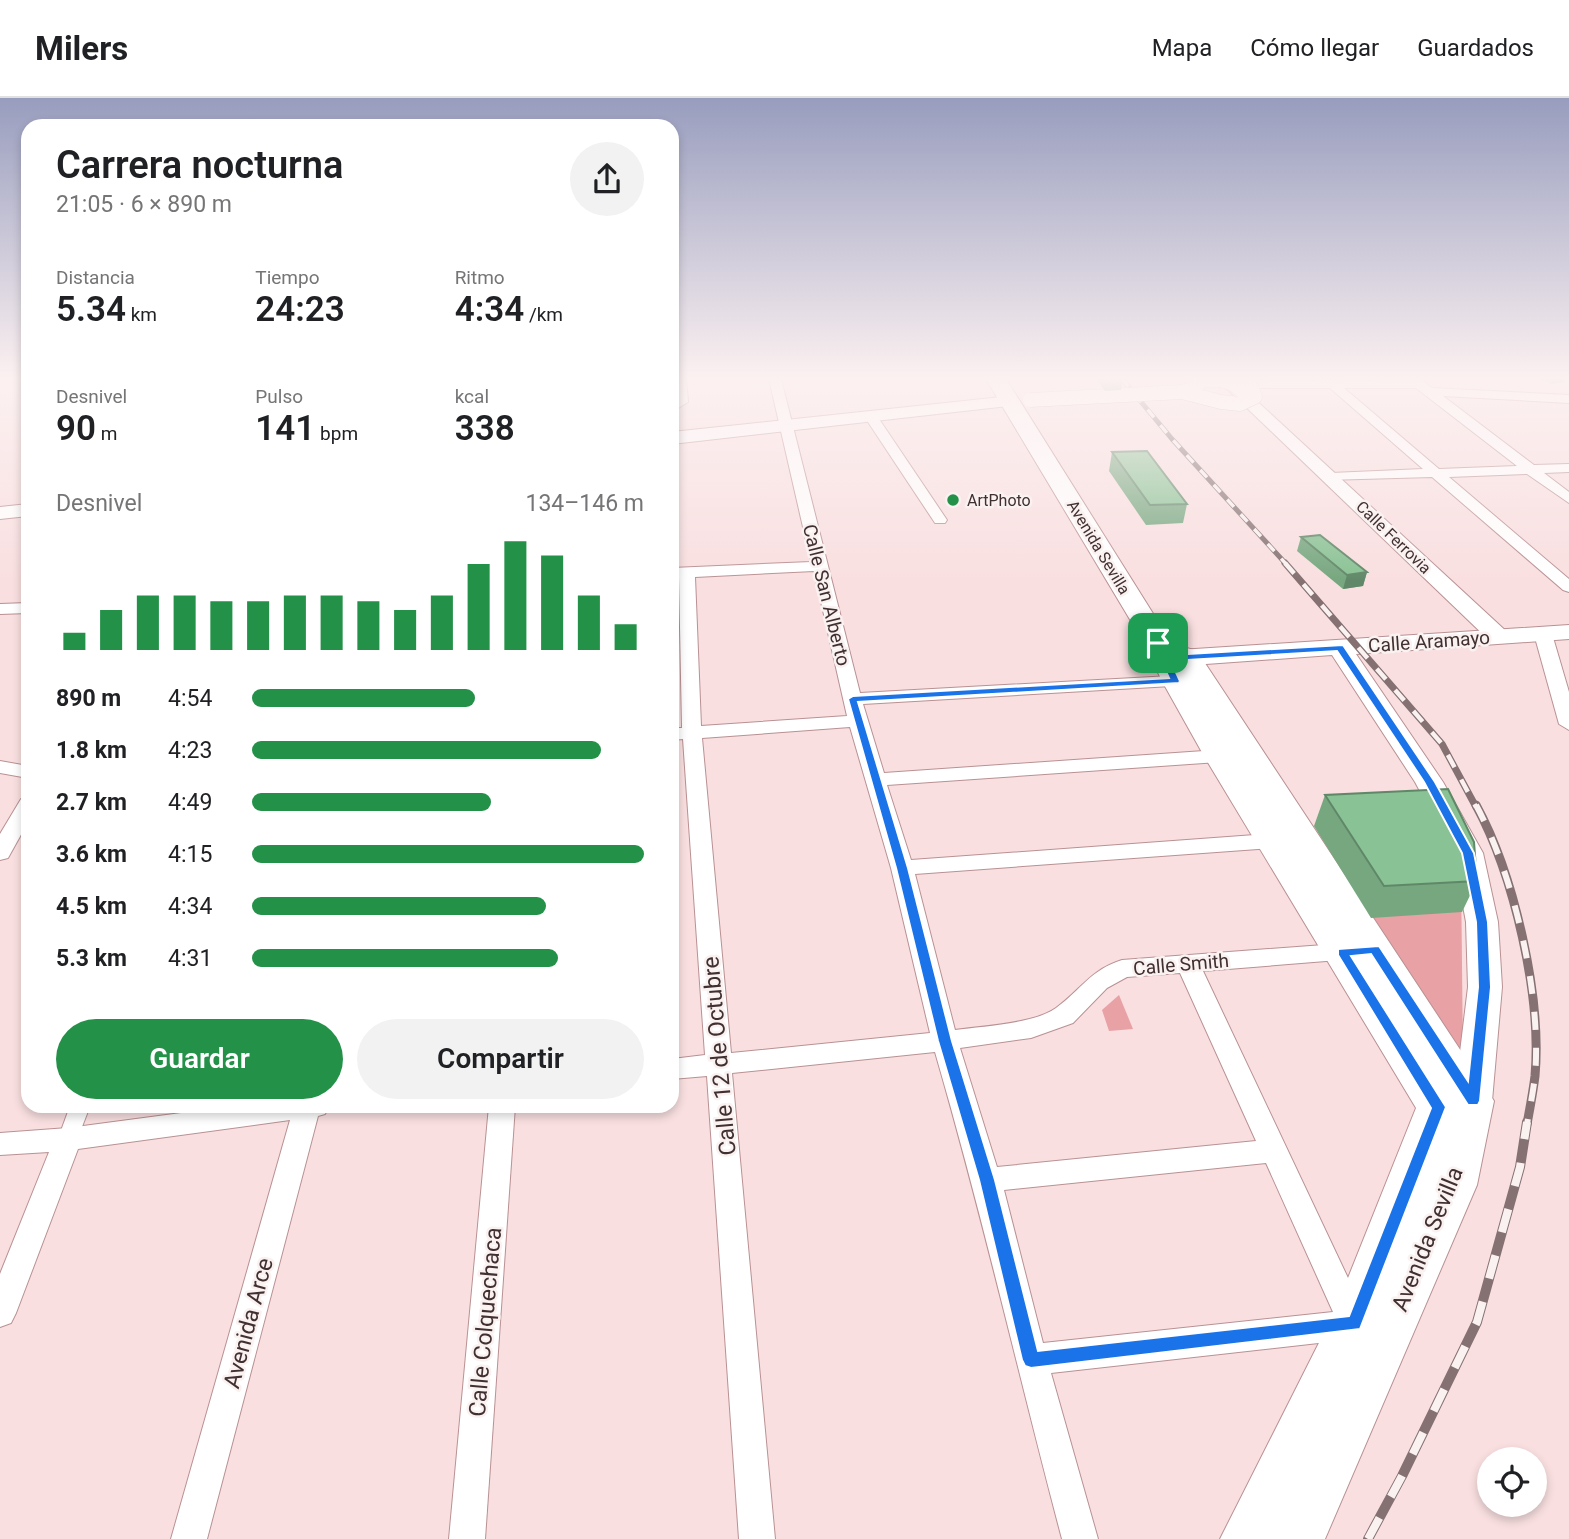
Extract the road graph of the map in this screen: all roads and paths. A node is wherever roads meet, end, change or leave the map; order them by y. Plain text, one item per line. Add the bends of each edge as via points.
1 (791, 446) edge
2 (890, 446) edge
3 (1047, 446) edge
4 (1300, 446) edge
5 (1405, 446) edge
6 (1500, 446) edge
7 (1569, 468) edge
8 (1531, 470) junction
9 (1435, 472) junction
10 (1331, 477) junction
11 (1569, 499) edge
12 (21, 511) edge
13 (0, 513) edge
14 (940, 520) dead end
15 (821, 566) junction
16 (679, 573) edge
17 (1569, 587) edge
18 (21, 608) edge
19 (0, 609) edge
20 (1569, 632) edge
21 (1543, 634) junction
22 (1499, 637) junction
23 (1339, 648) junction
24 (1177, 664) junction
25 (855, 710) junction
26 (1569, 724) edge
27 (682, 734) edge
28 (1235, 755) junction
29 (0, 767) edge
30 (21, 772) edge
31 (21, 776) edge
32 (876, 779) junction
33 (0, 780) edge
34 (21, 816) edge
35 (1288, 840) junction
36 (0, 853) edge
37 (902, 868) junction
38 (1359, 951) junction
39 (1187, 962) junction
40 (945, 1041) junction
41 (719, 1063) junction
42 (679, 1068) edge
43 (1473, 1101) junction
44 (77, 1113) edge
45 (256, 1113) edge
46 (305, 1113) edge
47 (501, 1113) edge
48 (68, 1139) junction
49 (0, 1144) edge
50 (1275, 1152) junction
51 (987, 1180) junction
52 (0, 1313) edge
53 (1354, 1324) junction
54 (1031, 1360) junction
55 (189, 1539) edge
56 (467, 1539) edge
57 (757, 1539) edge
58 (1080, 1539) edge
59 (1248, 1539) edge
60 (1296, 1539) edge

1 - 15 street, Calle San Alberto
2 - 14 street
3 - 24 main road, Avenida Sevilla
4 - 10 street, Calle Ferrovia
5 - 9 street
6 - 8 street
7 - 8 street
8 - 9 street
8 - 11 street
9 - 10 street
9 - 17 street
10 - 22 street, Calle Ferrovia
12 - 13 main road
15 - 16 street
15 - 25 street, Calle San Alberto
16 - 27 street, Calle 12 de Octubre
18 - 19 street
20 - 21 main road, Calle Aramayo
21 - 22 main road, Calle Aramayo
21 - 26 street
22 - 23 main road, Calle Aramayo
23 - 24 main road, Calle Aramayo
23 - 43 main road via 1429,782 1468,853 1482,922 1485,987
24 - 25 street
24 - 28 main road, Avenida Sevilla
25 - 27 street
25 - 32 street, Calle San Alberto
27 - 41 street, Calle 12 de Octubre
28 - 32 street
28 - 35 main road, Avenida Sevilla
29 - 30 street
31 - 33 street
32 - 37 street, Calle San Alberto
34 - 36 street
35 - 37 street
35 - 38 main road, Avenida Sevilla
37 - 40 street, Calle San Alberto
38 - 39 street, Calle Smith
38 - 43 main road, Avenida Sevilla
38 - 53 main road, Avenida Sevilla via 1438,1107
39 - 40 street, Calle Smith via 1122,970 1098,982 1065,1016 1031,1028
39 - 50 street
40 - 41 street, Calle Smith
40 - 51 street, Calle San Alberto
41 - 42 street, Calle Smith
41 - 57 street, Calle 12 de Octubre
43 - 60 main road, Avenida Sevilla via 1454,1185
44 - 48 street
45 - 48 street
46 - 55 street, Avenida Arce
47 - 56 street, Calle Colquechaca
48 - 49 street
48 - 52 street
50 - 51 street
50 - 53 street
51 - 54 street, Calle San Alberto
53 - 54 street
53 - 59 main road, Avenida Sevilla
54 - 58 street, Calle San Alberto

